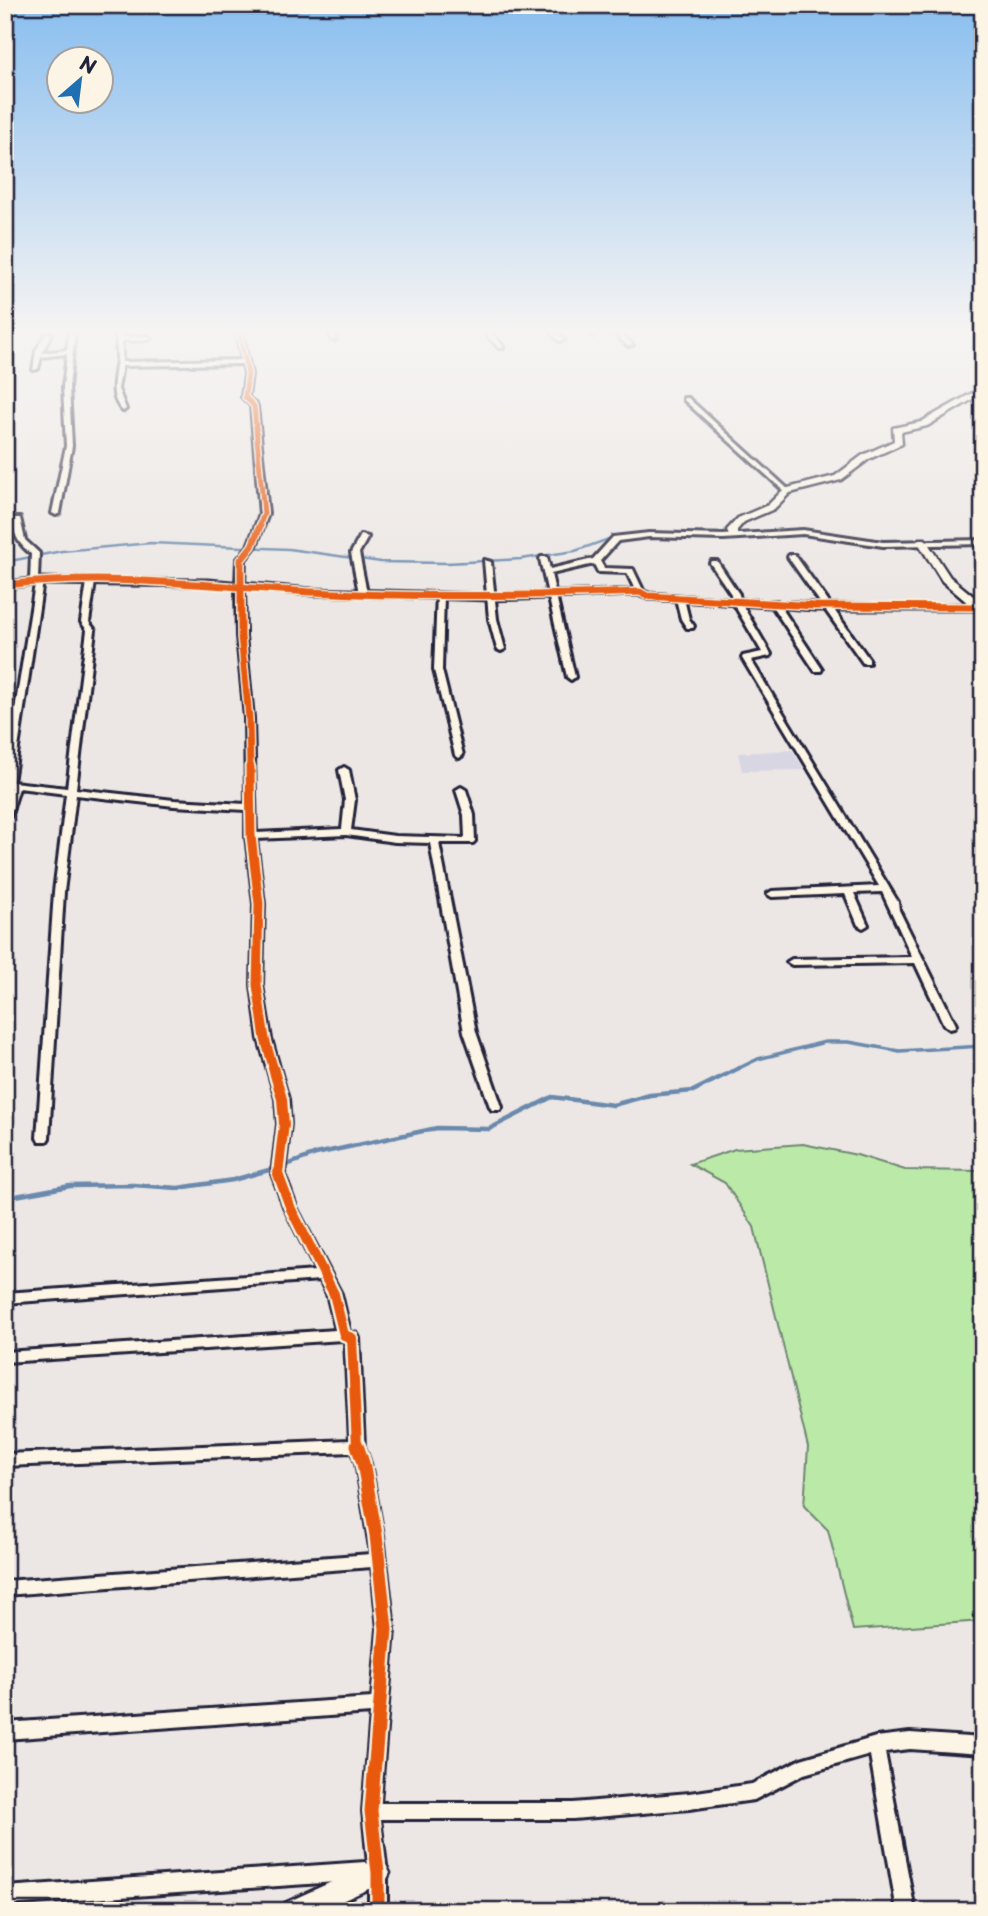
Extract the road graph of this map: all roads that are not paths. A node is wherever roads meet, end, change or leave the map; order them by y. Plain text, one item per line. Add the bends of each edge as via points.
1 (68, 422) edge
2 (256, 422) edge
3 (712, 422) edge
4 (927, 422) edge
5 (787, 491) junction
6 (56, 513) dead end
7 (17, 520) dead end
8 (733, 533) junction
9 (364, 537) dead end
10 (922, 541) junction
11 (983, 542) edge
12 (792, 556) dead end
13 (544, 558) dead end
14 (596, 561) junction
15 (487, 562) dead end
16 (714, 563) dead end
17 (548, 572) junction
18 (37, 582) junction
19 (91, 582) junction
20 (5, 585) edge
21 (240, 586) junction
22 (363, 593) junction
23 (640, 593) junction
24 (440, 595) junction
25 (552, 595) junction
26 (492, 597) junction
27 (680, 598) junction
28 (736, 601) junction
29 (774, 603) junction
30 (824, 605) junction
31 (981, 609) edge
32 (690, 626) dead end
33 (501, 649) dead end
34 (866, 661) dead end
35 (818, 669) dead end
36 (571, 677) dead end
37 (459, 755) dead end
38 (344, 770) dead end
39 (10, 784) edge
40 (461, 790) dead end
41 (70, 792) junction
42 (250, 807) junction
43 (5, 817) edge
44 (346, 832) junction
45 (251, 836) junction
46 (435, 840) junction
47 (885, 889) junction
48 (848, 890) junction
49 (772, 894) dead end
50 (863, 925) dead end
51 (917, 960) junction
52 (792, 962) dead end
53 (950, 1026) dead end
54 (496, 1107) dead end
55 (43, 1138) dead end
56 (323, 1275) junction
57 (5, 1298) edge
58 (344, 1335) junction
59 (5, 1357) edge
60 (356, 1446) junction
61 (5, 1460) edge
62 (379, 1560) junction
63 (5, 1588) edge
64 (379, 1705) junction
65 (5, 1731) edge
66 (876, 1745) junction
67 (983, 1746) edge
68 (371, 1811) junction
69 (378, 1872) junction
70 (5, 1896) edge
71 (293, 1911) edge
72 (378, 1911) edge
73 (906, 1911) edge

1 - 6 street via 69,446
2 - 21 street via 264,514 241,560
3 - 5 street
4 - 5 street via 897,430 899,442 866,457 838,478
5 - 8 street via 771,507 740,520
7 - 18 street via 20,541 35,556 32,571
8 - 10 street via 803,532 883,544
8 - 14 street via 623,537 610,543
9 - 22 street via 355,556
10 - 11 street
10 - 31 street via 946,579
12 - 30 street
13 - 17 street
14 - 17 street
14 - 23 street via 601,570 630,570
15 - 26 street
16 - 28 street
17 - 25 street
18 - 19 street
18 - 20 street
18 - 39 street
19 - 21 street
19 - 41 street via 85,622 91,630
21 - 22 street
21 - 42 street
22 - 24 street
23 - 25 street
23 - 27 street
24 - 26 street
24 - 37 street via 438,670
25 - 26 street
25 - 36 street
26 - 33 street
27 - 28 street
27 - 32 street
28 - 29 street
28 - 47 street via 767,654 746,658
29 - 30 street
29 - 35 street
30 - 31 street
30 - 34 street
38 - 44 street via 350,800
39 - 41 street
39 - 43 street
40 - 46 street via 471,839
41 - 42 street
41 - 55 street
42 - 45 street
44 - 45 street
44 - 46 street
45 - 56 street via 259,905 257,985 265,1039 282,1099 278,1167
46 - 54 street via 470,1032
47 - 48 street
47 - 51 street
48 - 49 street
48 - 50 street
51 - 52 street
51 - 53 street
56 - 57 street
56 - 58 street via 334,1294
58 - 59 street
58 - 60 street via 352,1338
60 - 61 street
60 - 62 street
62 - 63 street
62 - 64 street via 386,1629
64 - 65 street
64 - 68 street
66 - 67 street via 910,1741
66 - 68 street via 801,1767 754,1792 702,1799 573,1811
66 - 73 street
68 - 69 street
69 - 70 street
69 - 71 street
69 - 72 street

